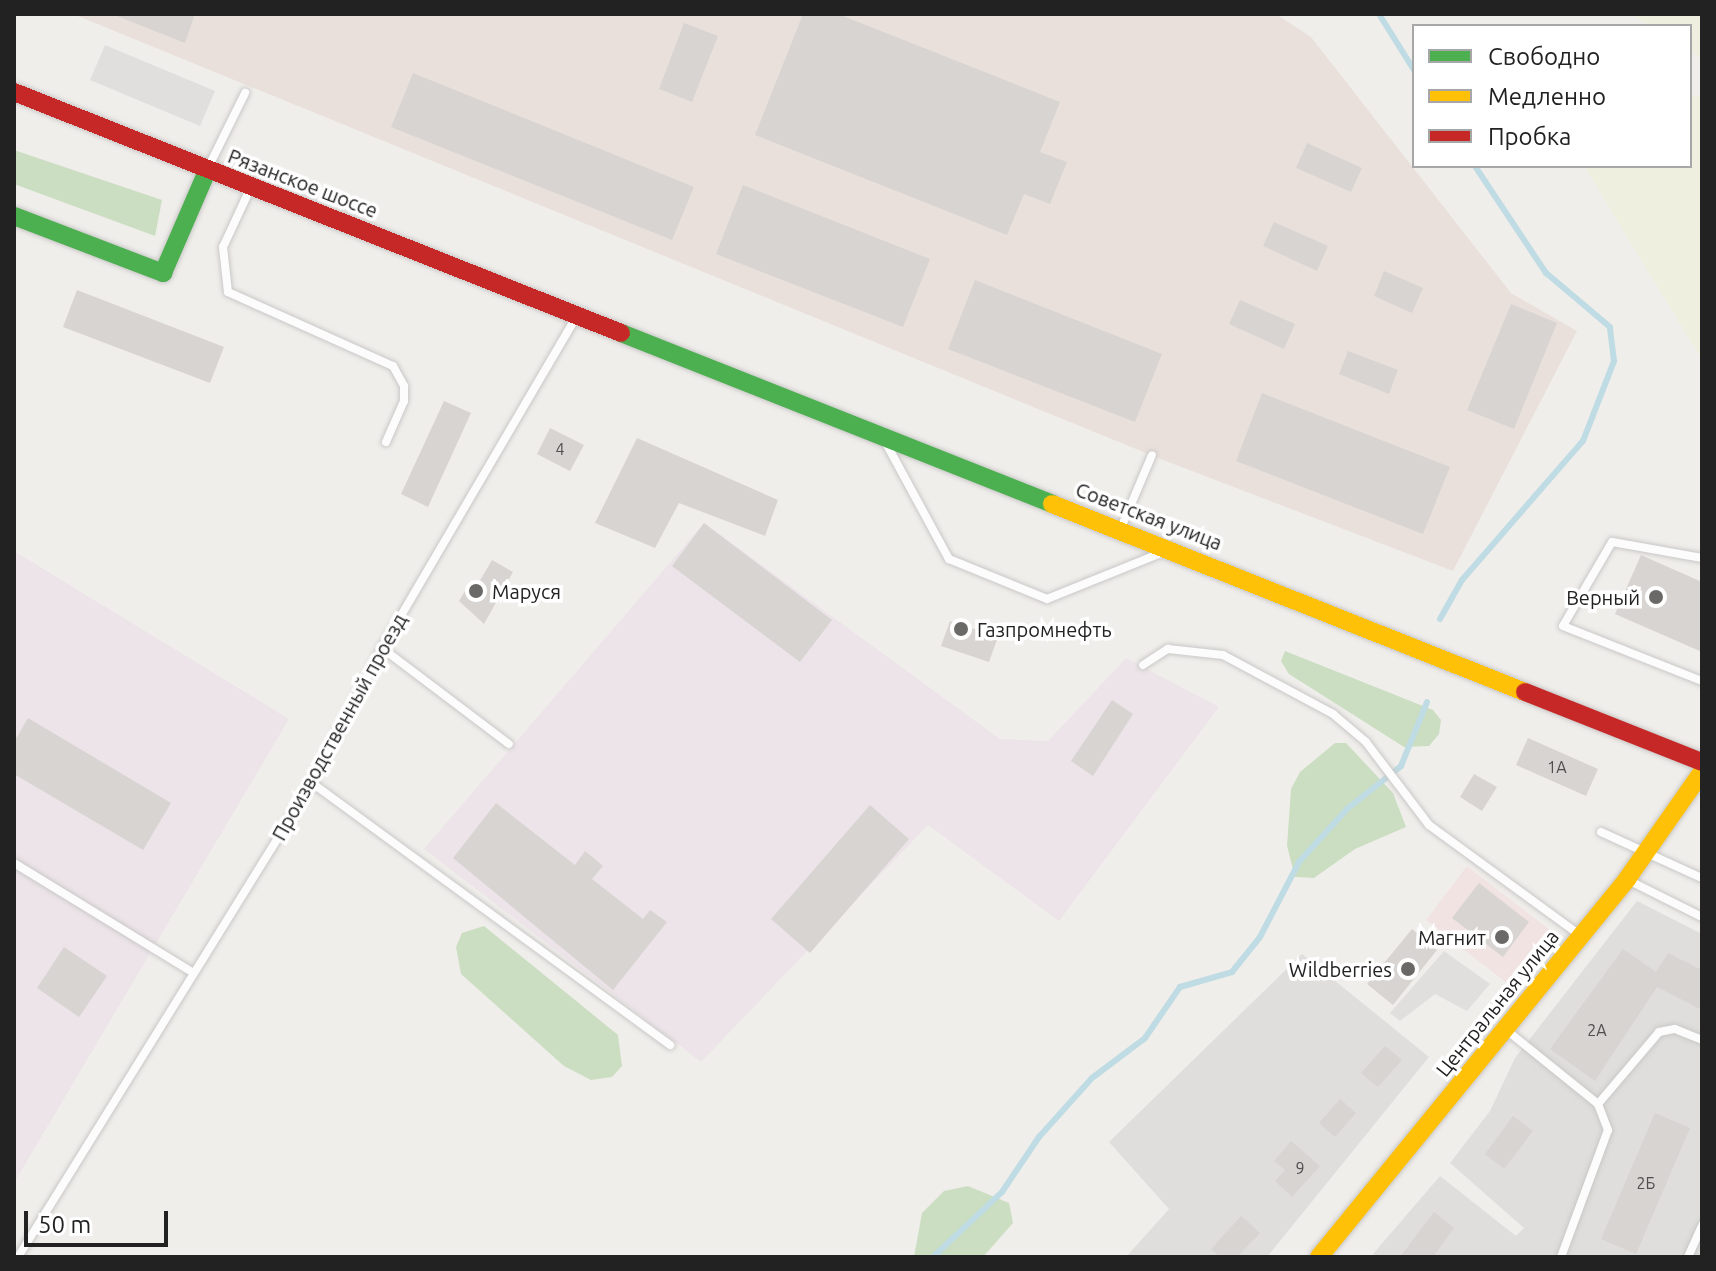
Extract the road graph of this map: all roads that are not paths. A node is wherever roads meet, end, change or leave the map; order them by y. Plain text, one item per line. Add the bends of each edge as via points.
1 (14, 92) edge
2 (245, 93) dead end
3 (208, 169) junction
4 (252, 187) junction
5 (14, 216) edge
6 (577, 314) junction
7 (883, 437) junction
8 (386, 442) dead end
9 (1152, 455) dead end
10 (1121, 528) junction
11 (1173, 548) junction
12 (1702, 558) edge
13 (382, 648) junction
14 (1143, 665) dead end
15 (1702, 681) edge
16 (509, 744) dead end
17 (1702, 762) edge
18 (1702, 772) edge
19 (312, 783) junction
20 (1601, 832) dead end
21 (1645, 854) junction
22 (14, 863) edge
23 (1702, 878) edge
24 (1627, 879) junction
25 (1702, 917) edge
26 (1581, 935) junction
27 (192, 972) junction
28 (1505, 1028) junction
29 (1702, 1040) edge
30 (670, 1045) dead end
31 (1598, 1104) junction
32 (1702, 1225) edge
33 (18, 1257) edge
34 (1319, 1257) edge
35 (1561, 1257) edge
36 (1688, 1257) edge

1 - 3 main road, Рязанское шоссе
2 - 3 lane
3 - 4 main road, Рязанское шоссе
3 - 5 main road via 163,273
4 - 6 main road, Рязанское шоссе
4 - 8 lane via 223,247 228,292 393,366 404,386 404,401
6 - 7 main road, Советская улица
6 - 13 lane, Производственный проезд
7 - 10 main road, Советская улица
7 - 11 lane via 949,559 1047,599
9 - 10 lane
10 - 11 main road, Советская улица
11 - 17 main road, Советская улица
12 - 15 lane via 1612,542 1563,626
13 - 16 lane
13 - 19 lane, Производственный проезд
14 - 26 lane via 1168,649 1223,655 1333,714 1366,742 1429,825
18 - 21 main road, Центральная улица
19 - 27 lane, Производственный проезд
19 - 30 lane
20 - 21 lane
21 - 23 lane
21 - 24 main road, Центральная улица
22 - 27 lane
24 - 25 lane
24 - 26 main road, Центральная улица
26 - 28 main road, Центральная улица
27 - 33 lane, Производственный проезд
28 - 31 lane
28 - 34 main road, Центральная улица
29 - 31 lane via 1675,1029 1659,1032
31 - 35 lane via 1606,1141
32 - 36 lane

